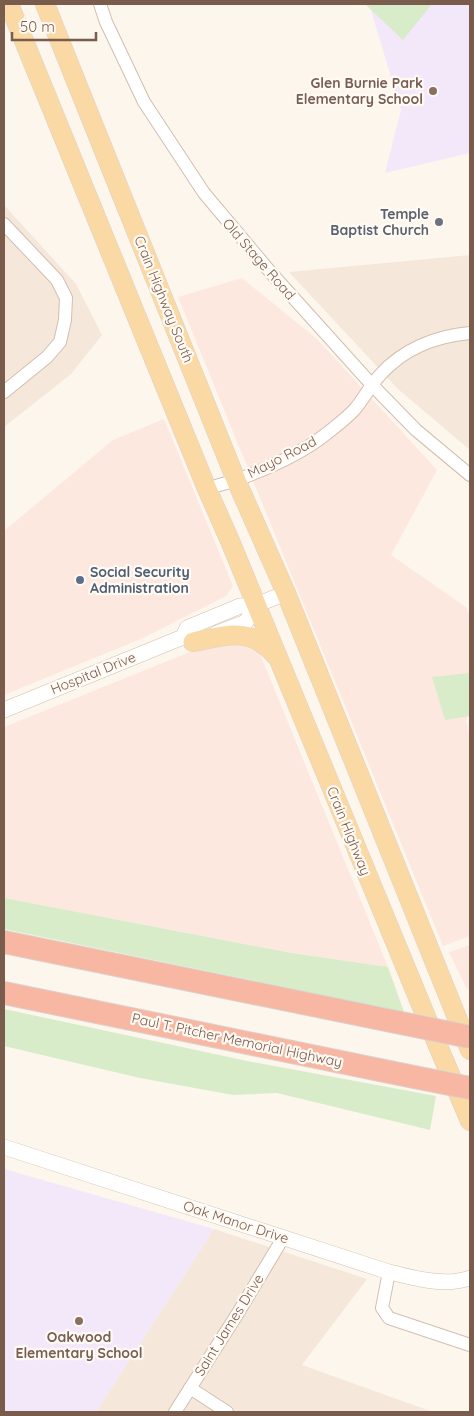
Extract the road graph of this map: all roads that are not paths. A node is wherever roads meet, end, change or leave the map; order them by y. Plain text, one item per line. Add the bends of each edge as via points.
1 (9, 4) edge
2 (45, 4) edge
3 (100, 4) edge
4 (4, 224) edge
5 (470, 333) edge
6 (372, 384) junction
7 (4, 392) edge
8 (470, 475) edge
9 (236, 480) junction
10 (206, 490) junction
11 (286, 593) junction
12 (256, 605) junction
13 (188, 640) junction
14 (278, 658) junction
15 (4, 710) edge
16 (4, 942) edge
17 (4, 993) edge
18 (470, 1037) edge
19 (470, 1050) edge
20 (470, 1088) edge
21 (470, 1121) edge
22 (4, 1147) edge
23 (283, 1238) junction
24 (389, 1272) junction
25 (470, 1278) edge
26 (470, 1345) edge
27 (190, 1388) junction
28 (175, 1412) edge
29 (227, 1412) edge

1 - 10 main road
2 - 9 main road, Crain Highway South
3 - 6 street, Old Stage Road via 144,102 204,193
4 - 7 street via 57,280 66,298 60,342 47,357
5 - 6 street, Mayo Road via 434,340 410,351
6 - 8 street, Old Stage Road via 416,430
6 - 9 street, Mayo Road via 354,410 325,434 267,468
9 - 10 street, Mayo Road
9 - 11 main road, Crain Highway South
10 - 12 main road, Crain Highway
11 - 12 street, Hospital Drive
11 - 19 main road
12 - 13 street, Hospital Drive via 240,606 187,628
12 - 14 main road, Crain Highway
13 - 14 main road via 232,634 243,636 268,648
13 - 15 street, Hospital Drive
14 - 21 main road, Crain Highway
16 - 18 highway, bridge
17 - 20 highway, Paul T. Pitcher Memorial Highway, bridge
22 - 23 street, Oak Manor Drive
23 - 24 street, Oak Manor Drive
23 - 27 street, Saint James Drive
24 - 25 street, Oak Manor Drive via 439,1282 460,1282
24 - 26 street via 382,1308 389,1318
27 - 28 street, Saint James Drive
27 - 29 street

